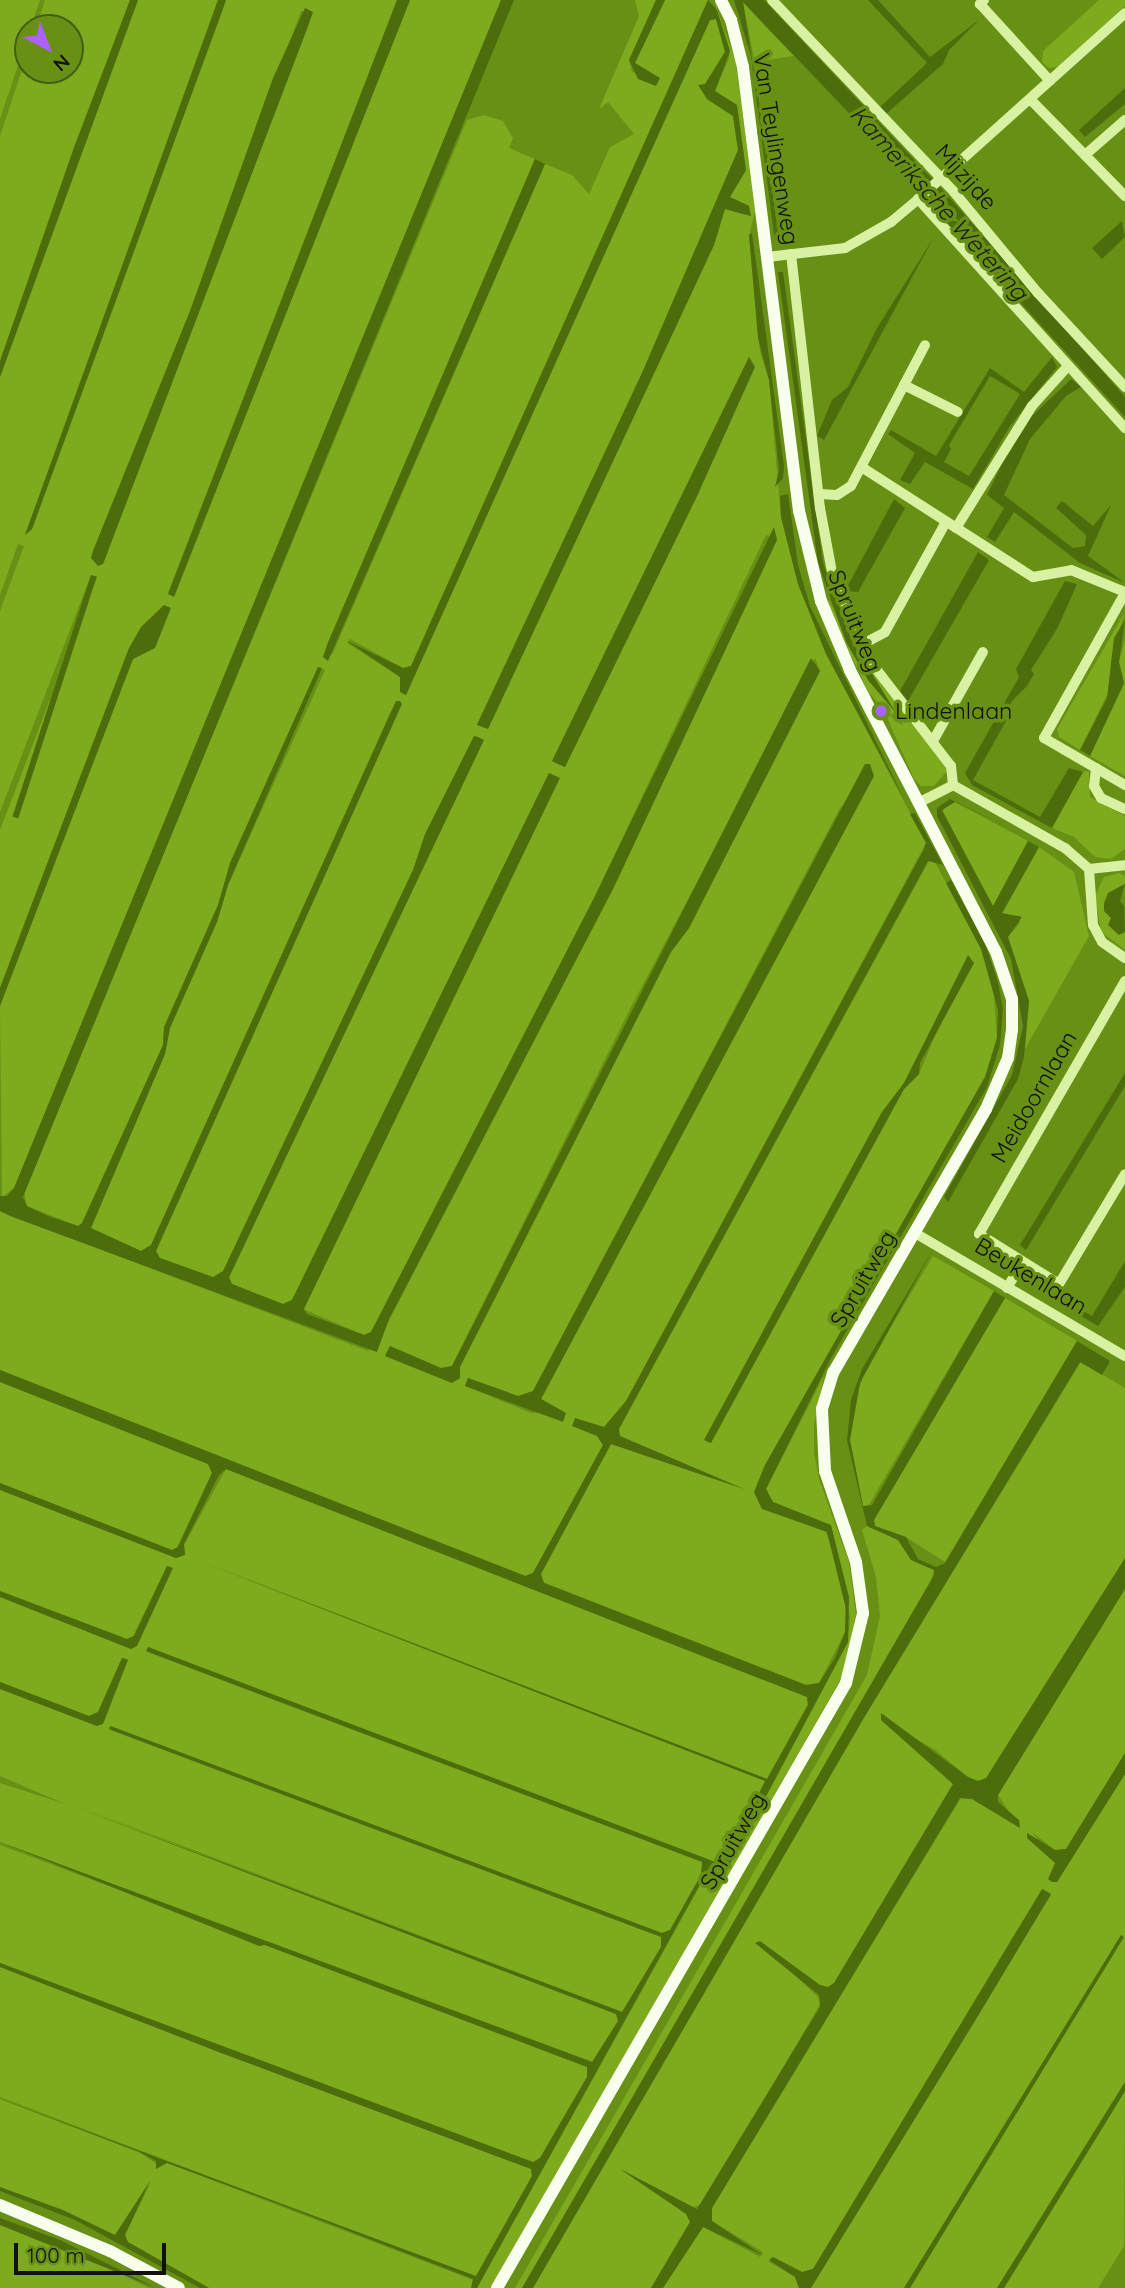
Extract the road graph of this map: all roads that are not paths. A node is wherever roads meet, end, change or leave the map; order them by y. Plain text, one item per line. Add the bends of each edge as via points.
1 (721, 0) edge
2 (772, 0) edge
3 (980, 1) edge
4 (1125, 13) edge
5 (1050, 81) junction
6 (1030, 100) junction
7 (1125, 120) edge
8 (1085, 155) junction
9 (938, 181) junction
10 (1125, 196) edge
11 (921, 197) junction
12 (791, 254) junction
13 (767, 257) junction
14 (925, 345) dead end
15 (1067, 367) junction
16 (904, 385) junction
17 (1125, 387) edge
18 (958, 412) dead end
19 (1125, 428) edge
20 (863, 468) junction
21 (820, 494) junction
22 (951, 525) junction
23 (1125, 593) edge
24 (861, 645) junction
25 (983, 652) dead end
26 (933, 741) junction
27 (1096, 768) junction
28 (953, 785) junction
29 (1125, 785) edge
30 (920, 802) junction
31 (1125, 809) edge
32 (1125, 865) edge
33 (1089, 869) junction
34 (1125, 958) edge
35 (1125, 981) edge
36 (1125, 1174) edge
37 (915, 1233) junction
38 (1022, 1263) junction
39 (1007, 1287) junction
40 (1125, 1356) edge
41 (0, 2205) edge
42 (179, 2288) edge
43 (497, 2288) edge

1 - 13 main road, Van Teylingenweg via 743,67
2 - 9 street, Mijzijde
3 - 5 street
4 - 5 street, Van Teylingenweg
5 - 6 street, Van Teylingenweg
6 - 8 street
6 - 9 street, Van Teylingenweg
7 - 8 street
8 - 10 street
9 - 11 street, Van Teylingenweg
9 - 17 street, Mijzijde
11 - 12 street, Van Teylingenweg via 891,222 845,247
11 - 15 street
12 - 13 street, Van Teylingenweg
12 - 21 street
13 - 30 main road, Spruitweg via 799,511 821,601 850,670
14 - 16 street
15 - 19 street
15 - 22 street via 1032,406
16 - 18 street
16 - 20 street
20 - 21 street via 844,491
20 - 22 street
21 - 24 street via 832,572
22 - 23 street via 1033,577 1071,570
22 - 24 street via 885,632
23 - 27 street via 1044,737
24 - 26 street via 912,720
25 - 26 street
26 - 28 street via 951,766
27 - 29 street
27 - 31 street via 1094,786 1101,798
28 - 30 street
28 - 33 street via 1065,848
30 - 37 main road, Spruitweg via 991,941 1012,999 1009,1049 1002,1071 986,1109
32 - 33 street
33 - 34 street via 1093,925 1102,942
35 - 38 street, Meidoornlaan via 979,1234
36 - 38 street via 1059,1284
37 - 39 street, Beukenlaan
37 - 43 main road, Spruitweg via 833,1373 822,1409 825,1471 856,1562 863,1613 846,1683
38 - 39 street
39 - 40 street, Beukenlaan
41 - 42 main road via 110,2251

